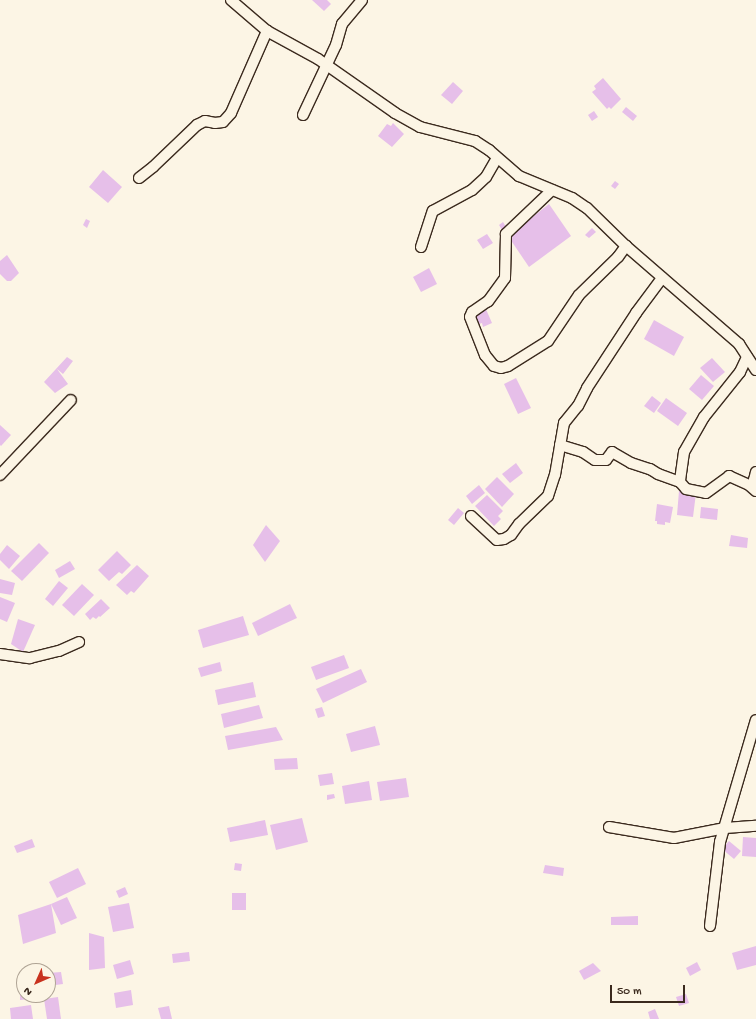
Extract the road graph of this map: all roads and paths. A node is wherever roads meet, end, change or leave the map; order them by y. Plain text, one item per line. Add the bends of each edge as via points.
1 (231, 0) edge
2 (362, 0) edge
3 (267, 31) junction
4 (328, 65) junction
5 (303, 115) dead end
6 (497, 158) junction
7 (139, 178) dead end
8 (552, 190) junction
9 (626, 246) junction
10 (421, 247) dead end
11 (662, 278) junction
12 (747, 357) junction
13 (756, 370) edge
14 (71, 400) dead end
15 (560, 445) junction
16 (756, 472) edge
17 (0, 474) edge
18 (680, 482) junction
19 (756, 487) edge
20 (756, 491) edge
21 (471, 516) dead end
22 (79, 642) dead end
23 (0, 654) edge
24 (756, 720) edge
25 (756, 826) edge
26 (608, 827) dead end
27 (725, 828) junction
28 (710, 926) dead end

1 - 3 street
2 - 4 street via 342,24
3 - 4 street
3 - 7 street via 231,113 223,122 205,121 197,125
4 - 5 street
4 - 6 street via 395,113 420,127 475,141
6 - 8 street via 518,176
6 - 10 street via 486,177 472,190 433,211
8 - 9 street via 588,208
8 - 9 street via 506,234 505,278 488,301 472,312 470,317 485,355 494,366 508,366 548,341 579,295 618,258
9 - 11 street
11 - 12 street via 722,328 739,344
11 - 15 street via 636,313 578,406 564,423
12 - 13 street
12 - 18 street via 740,372 704,417 684,452
14 - 17 street
15 - 18 street via 583,452 595,460 606,460 612,452 631,463
15 - 21 street via 555,475 548,496 511,535 496,540
16 - 19 street
18 - 20 street via 686,489 706,493 729,476
22 - 23 street via 59,652 30,658
24 - 27 street
25 - 27 street
26 - 27 street via 674,838
27 - 28 street via 720,842

